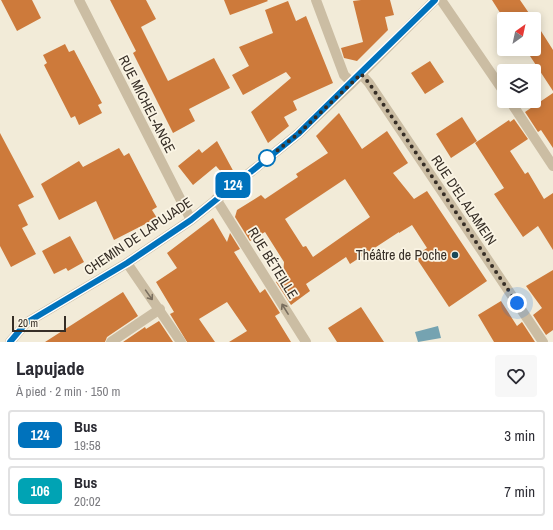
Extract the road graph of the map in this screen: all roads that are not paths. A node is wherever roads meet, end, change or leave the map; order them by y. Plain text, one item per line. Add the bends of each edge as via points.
1 (79, 0) edge
2 (316, 0) edge
3 (435, 0) edge
4 (441, 0) edge
5 (361, 74) junction
6 (497, 82) edge
7 (352, 83) junction
8 (515, 108) edge
9 (553, 166) edge
10 (216, 199) junction
11 (191, 220) junction
12 (127, 263) junction
13 (160, 309) junction
14 (10, 342) edge
15 (111, 342) edge
16 (181, 342) edge
17 (306, 342) edge
18 (543, 342) edge

1 - 11 street, RUE MICHEL-ANGE
2 - 7 street via 344,75
3 - 5 street, CHEMIN DE LAPUJADE
4 - 6 street
5 - 7 street, CHEMIN DE LAPUJADE
5 - 18 street, RUE D'EL ALAMEIN
7 - 10 street, CHEMIN DE LAPUJADE via 298,134
8 - 9 street
10 - 11 street, CHEMIN DE LAPUJADE
17 -> 10 street, RUE BÉTEILLE
11 - 12 street, CHEMIN DE LAPUJADE
12 -> 13 street
12 - 14 street, CHEMIN DE LAPUJADE via 26,323
13 - 15 street
13 - 16 street

